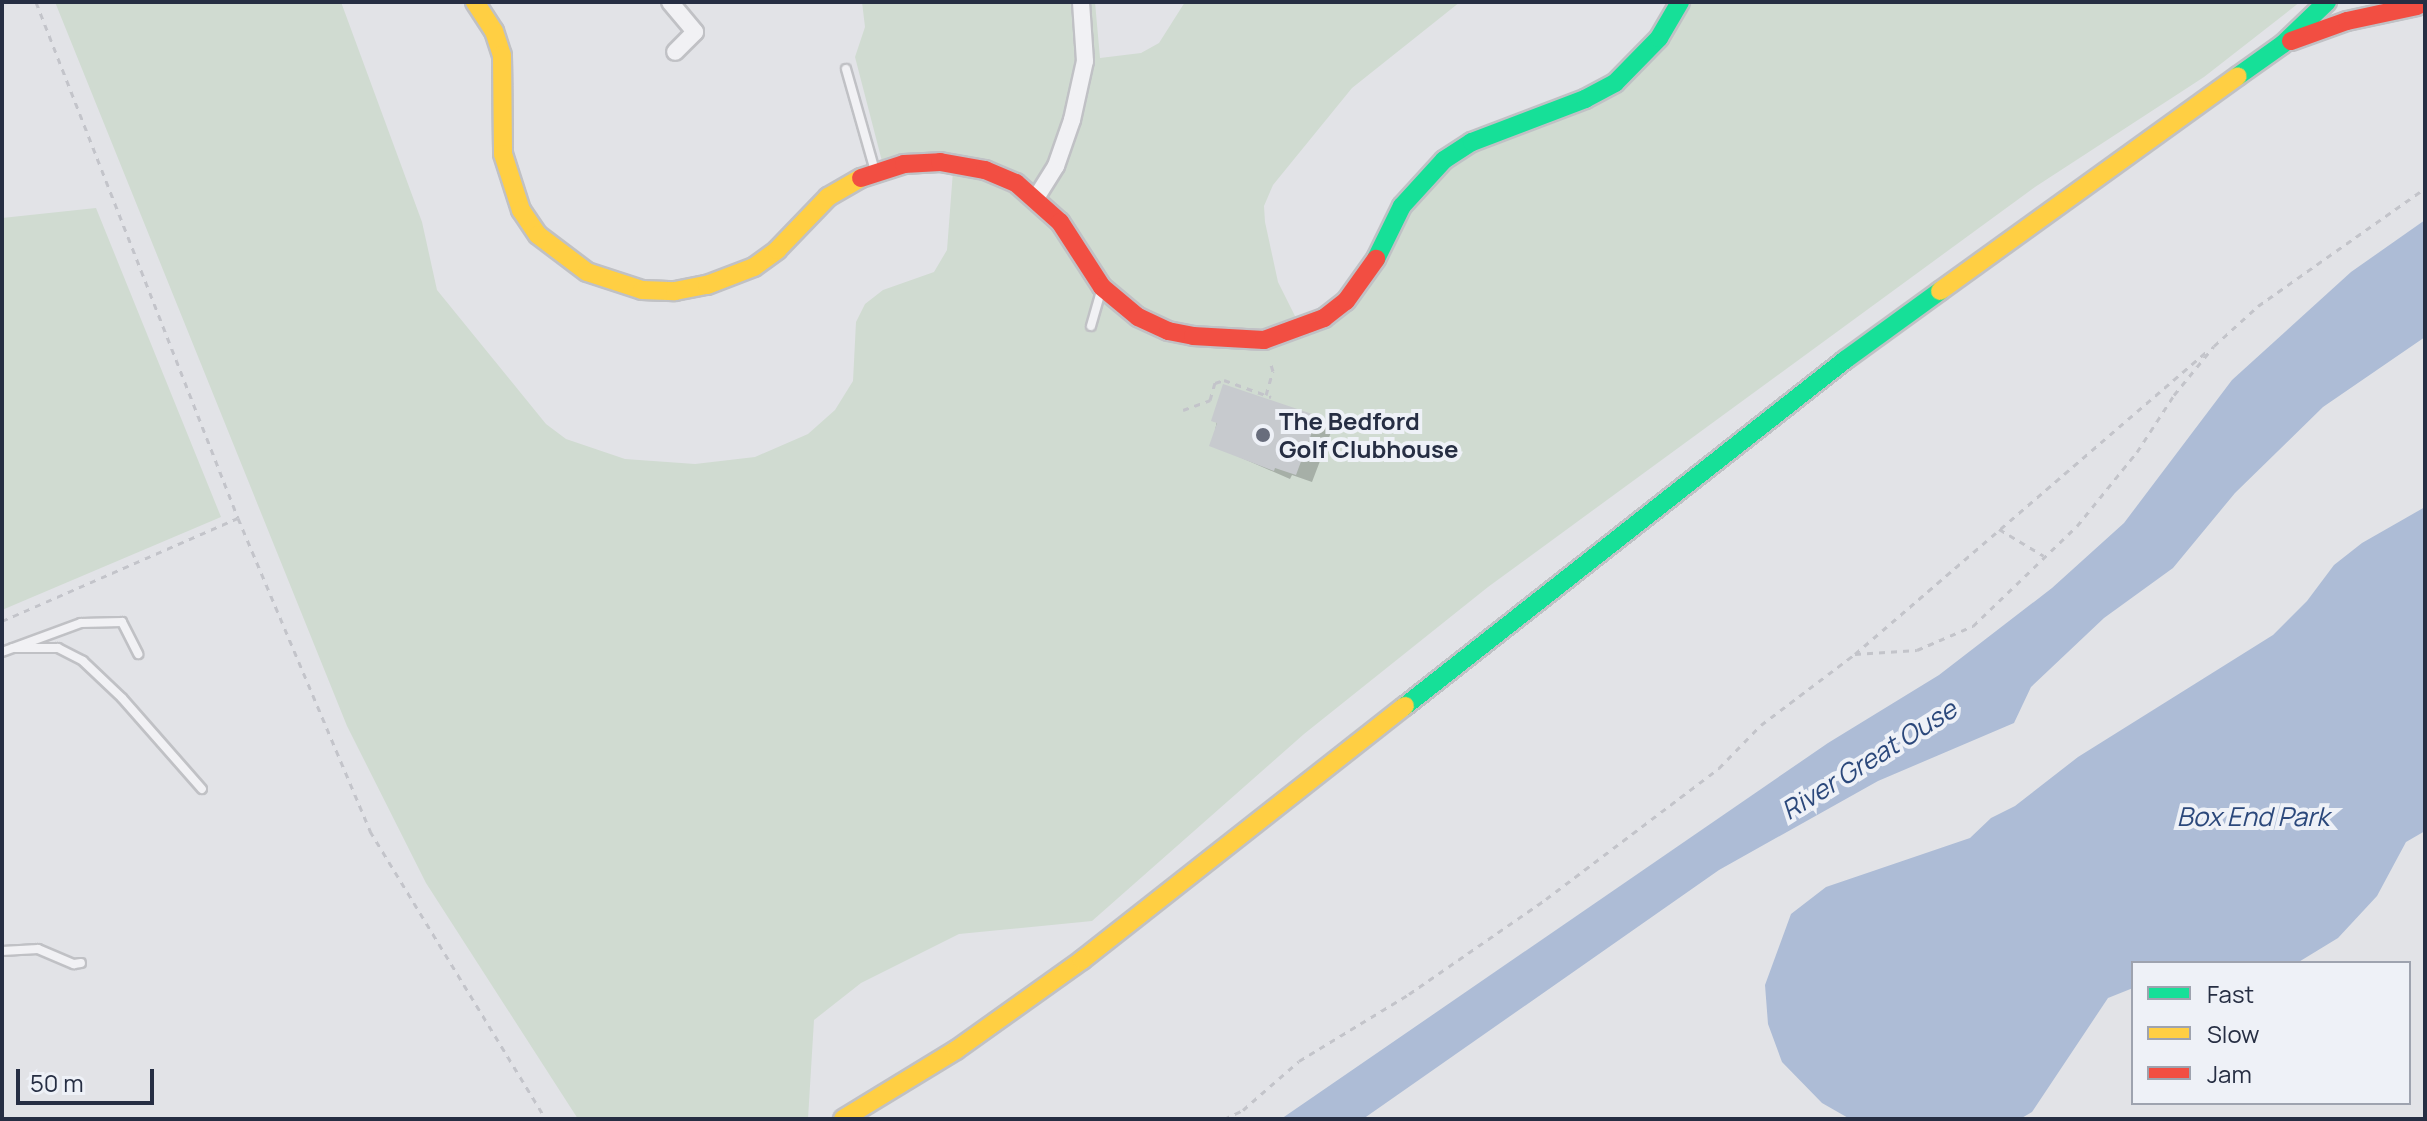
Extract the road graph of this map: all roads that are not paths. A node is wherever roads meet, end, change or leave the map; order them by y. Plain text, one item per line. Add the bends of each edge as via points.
1 (475, 2) edge
2 (670, 2) edge
3 (1081, 2) edge
4 (1680, 2) edge
5 (2327, 2) edge
6 (2417, 5) edge
7 (2283, 44) junction
8 (675, 52) dead end
9 (846, 69) dead end
10 (875, 171) junction
11 (1036, 198) junction
12 (1102, 287) junction
13 (1091, 326) dead end
14 (13, 648) junction
15 (2, 652) edge
16 (138, 654) dead end
17 (202, 789) dead end
18 (2, 951) edge
19 (81, 963) dead end
20 (843, 1119) edge

1 - 10 main road via 502,55 503,154 521,210 538,235 587,272 642,290 675,291 735,276 777,250 828,197
2 - 8 street via 695,32
3 - 11 street via 1085,61 1075,105 1056,166
4 - 12 main road via 1659,38 1615,83 1472,142 1444,160 1402,206 1370,271 1324,318 1264,340 1168,331 1138,317
5 - 7 main road
6 - 7 main road via 2347,21
7 - 20 main road via 1845,360 1082,960 956,1050
9 - 10 lane
10 - 11 main road via 940,162 985,170
11 - 12 main road via 1060,222
12 - 13 lane
14 - 15 lane
14 - 16 lane via 81,623 122,622
14 - 17 lane via 58,648 83,661
18 - 19 lane via 38,949

